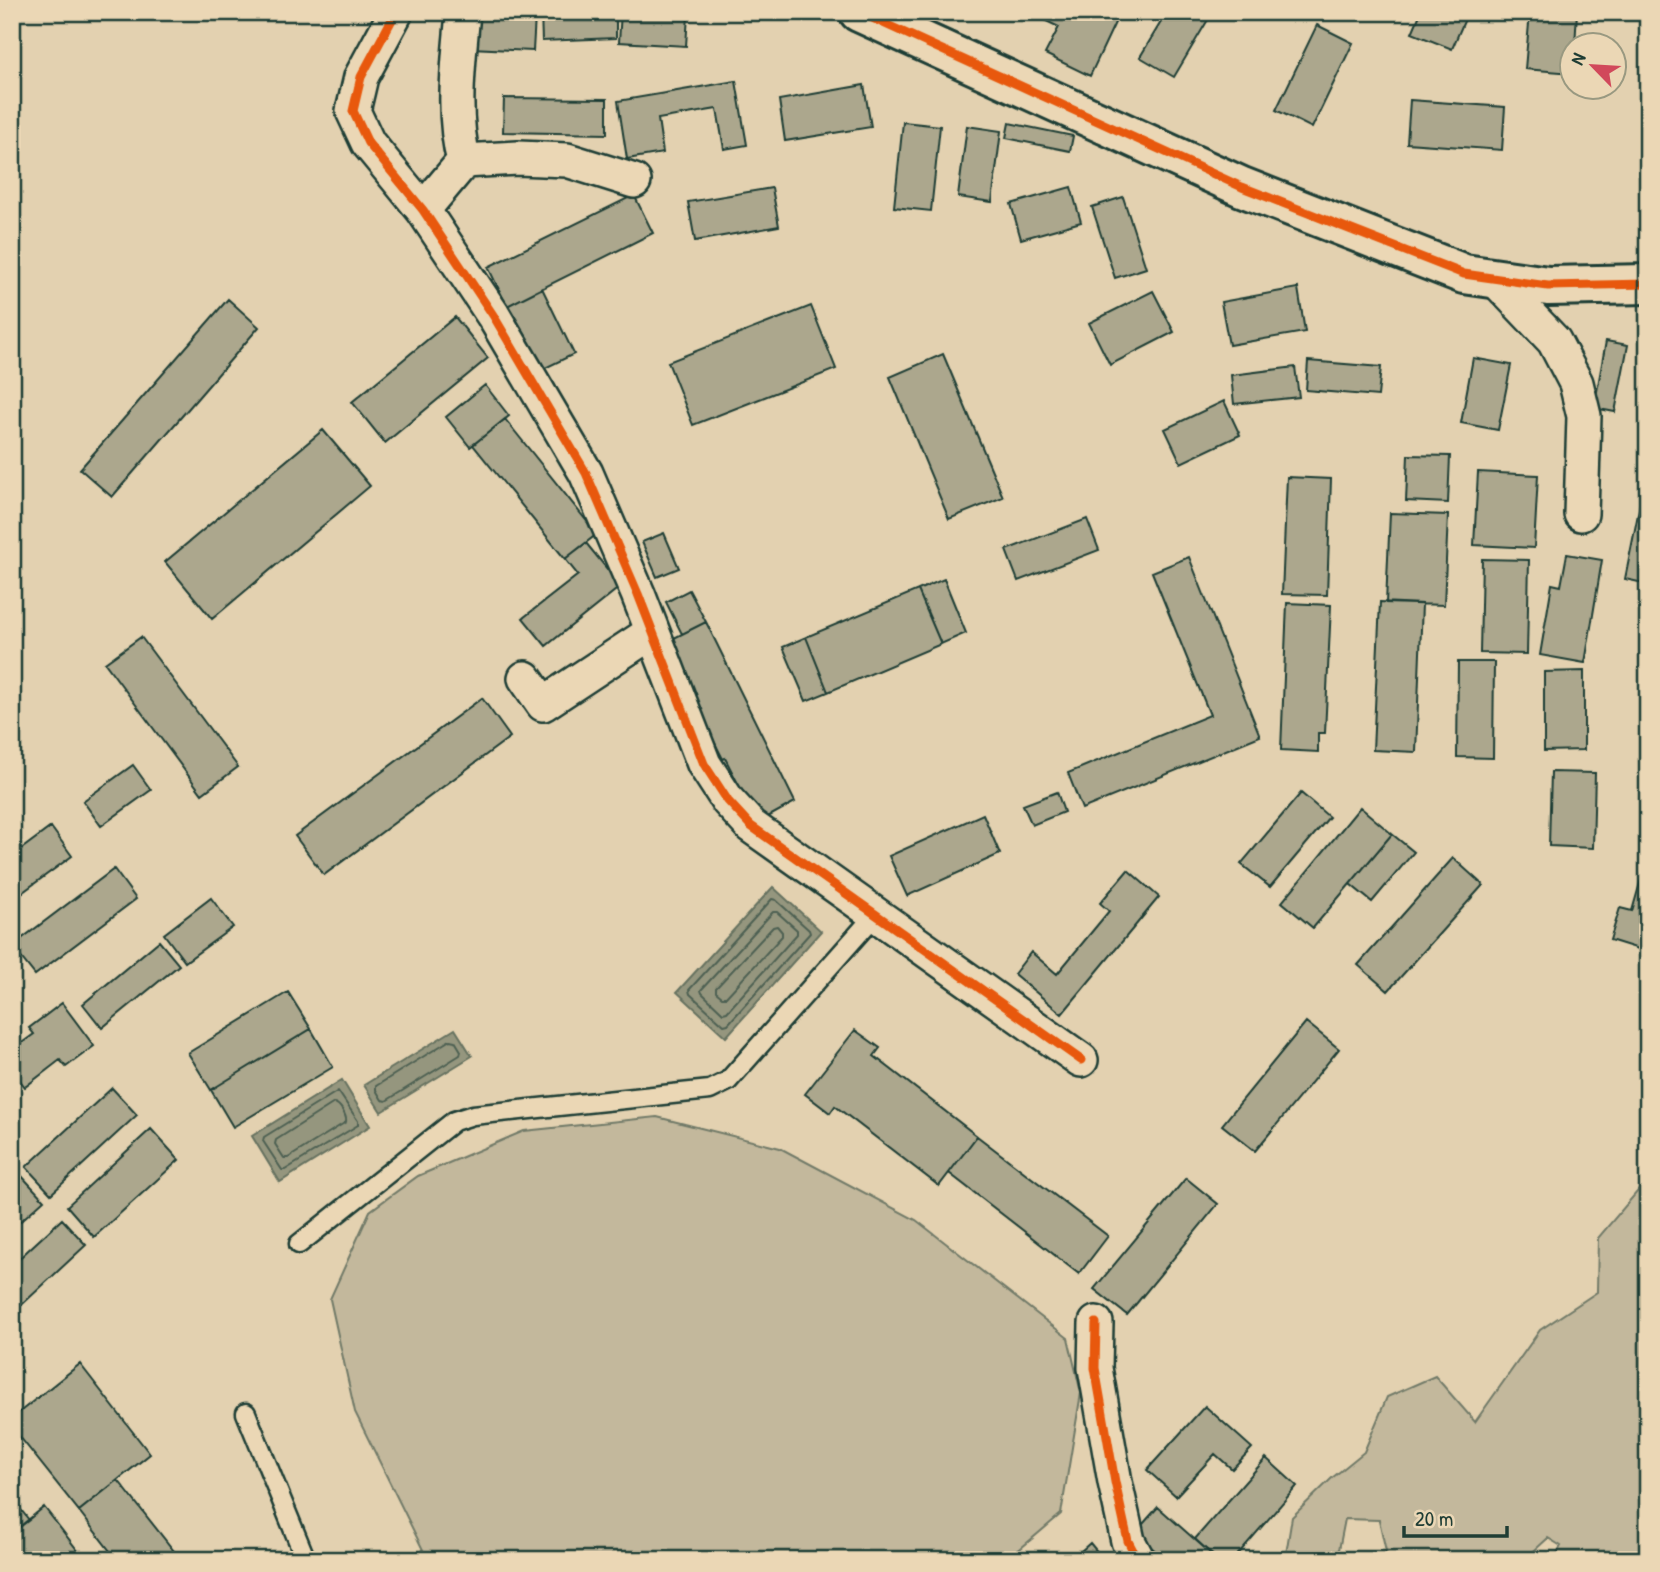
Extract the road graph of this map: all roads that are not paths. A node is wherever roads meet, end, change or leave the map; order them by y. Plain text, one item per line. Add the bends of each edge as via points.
1 (396, 12) edge
2 (463, 12) edge
3 (859, 12) edge
4 (464, 161) junction
5 (634, 181) dead end
6 (423, 211) junction
7 (1494, 278) junction
8 (1648, 284) edge
9 (1581, 514) dead end
10 (652, 632) junction
11 (525, 678) dead end
12 (876, 914) junction
13 (1082, 1060) dead end
14 (299, 1244) dead end
15 (1096, 1323) dead end
16 (246, 1413) dead end
17 (306, 1560) edge
18 (1138, 1560) edge

1 - 6 street via 361,77 353,111 368,143
2 - 4 street via 458,138
3 - 7 street via 1242,187 1464,274
4 - 5 street via 567,160
4 - 6 street
6 - 10 street via 493,315 586,473
7 - 8 street via 1548,286
7 - 9 street via 1554,341 1576,383 1584,416
10 - 11 street via 543,704
10 - 12 street via 704,764 728,801 751,826
12 - 13 street
12 - 14 lane via 728,1081 710,1090 473,1115 454,1121
15 - 18 street via 1095,1368 1128,1541
16 - 17 lane

